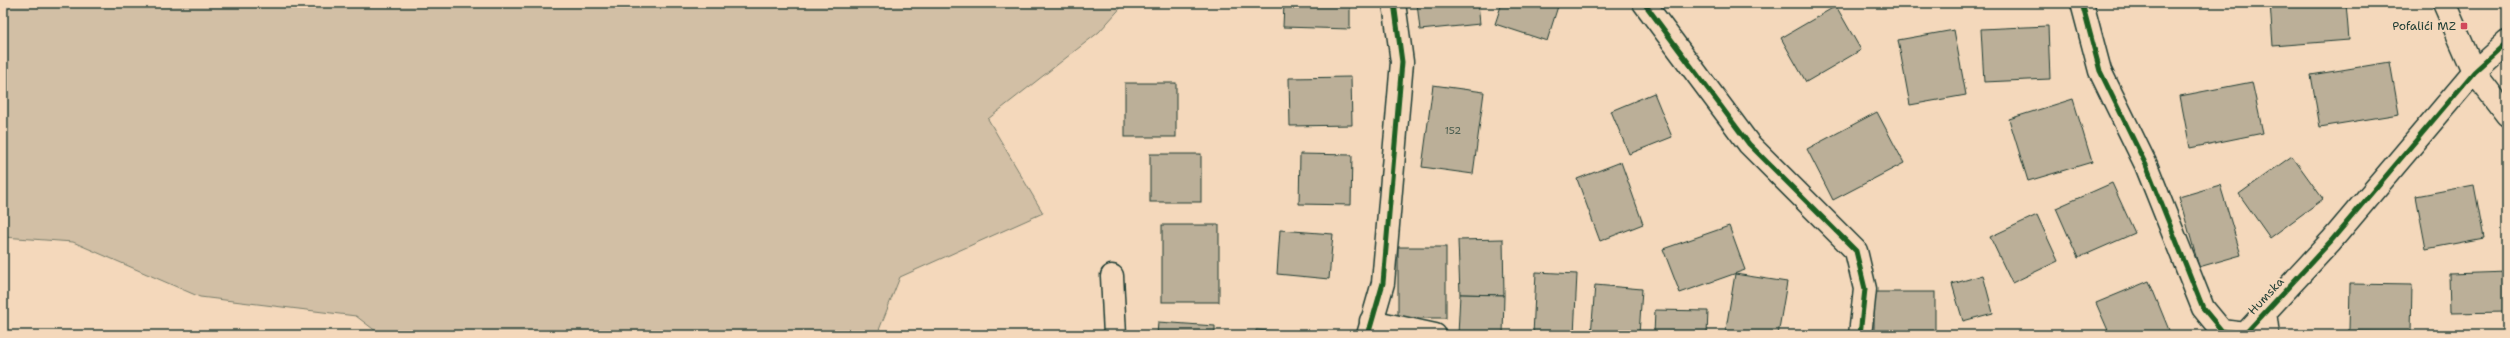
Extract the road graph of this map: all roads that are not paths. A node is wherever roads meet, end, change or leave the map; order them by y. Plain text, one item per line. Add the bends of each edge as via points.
1 (1394, 3) edge
2 (1644, 3) edge
3 (2082, 3) edge
4 (2444, 3) edge
5 (2507, 42) edge
6 (2474, 72) junction
7 (2507, 115) edge
8 (1112, 276) dead end
9 (2265, 312) junction
10 (1370, 328) edge
11 (1115, 335) edge
12 (1435, 335) edge
13 (1860, 335) edge
14 (2268, 335) edge

1 - 10 street via 1402,62 1383,283
2 - 13 street via 1749,144 1856,251 1865,289
3 - 9 street, Humska via 2100,70 2146,165 2203,308 2222,331 2245,334
4 - 6 street
5 - 6 street, Humska
6 - 7 street
6 - 9 street, Humska via 2331,241
8 - 11 street
9 - 14 street, Humska
10 - 12 street

